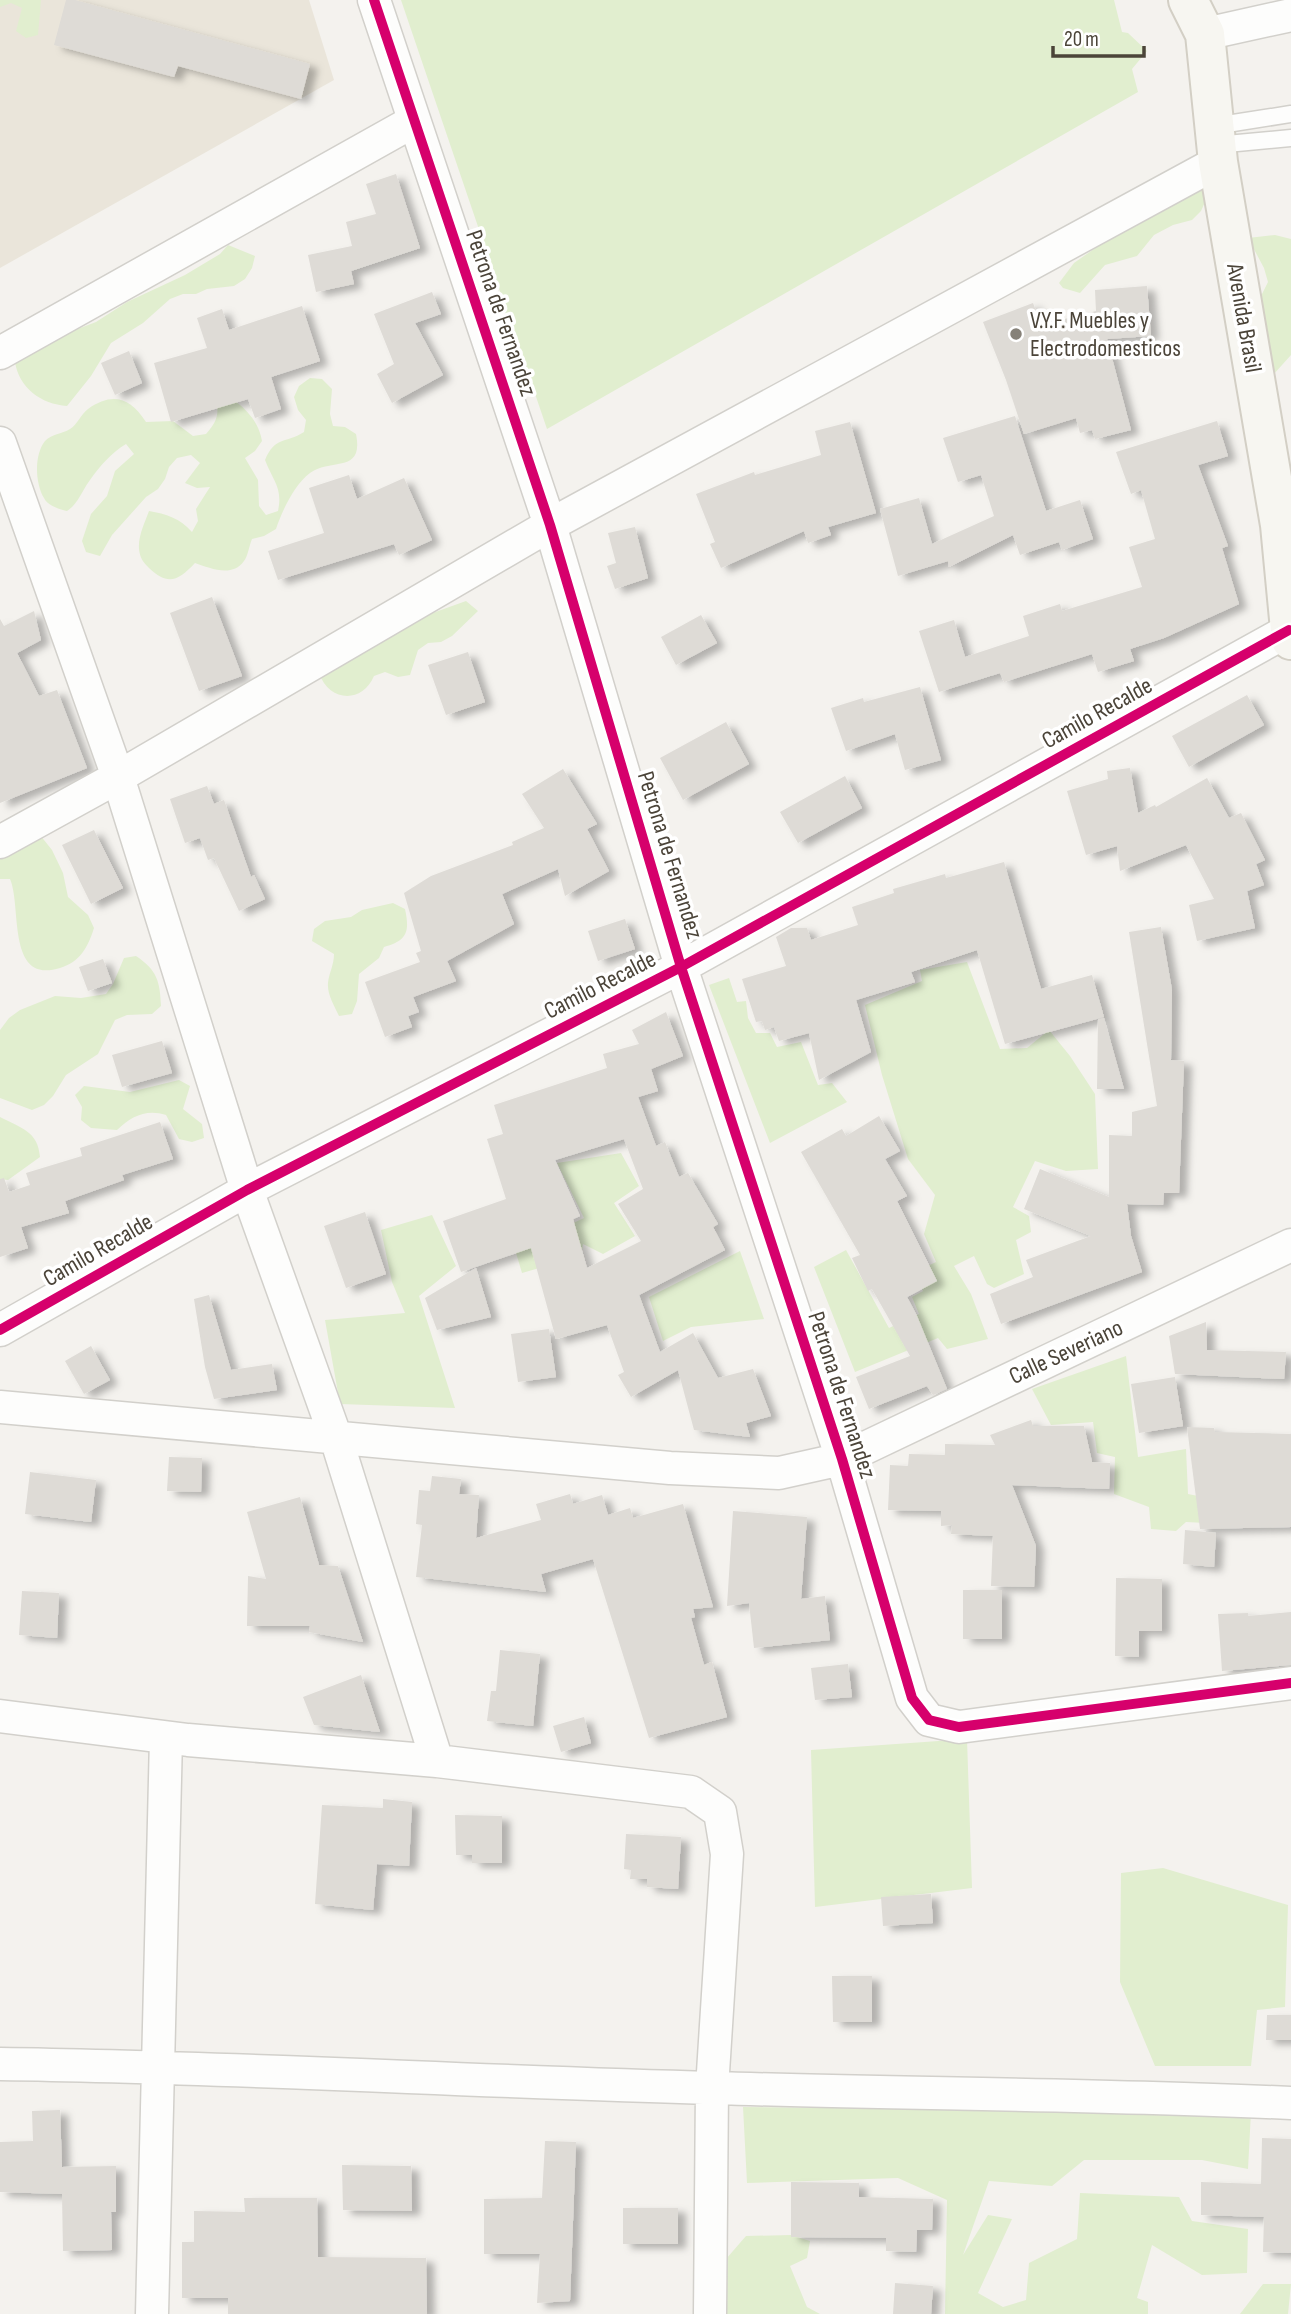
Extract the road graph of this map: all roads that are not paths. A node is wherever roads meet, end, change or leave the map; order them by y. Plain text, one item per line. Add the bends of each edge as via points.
1 (374, 0) edge
2 (1188, 0) edge
3 (1291, 15) edge
4 (1205, 34) junction
5 (1291, 114) edge
6 (414, 121) junction
7 (1291, 138) edge
8 (1216, 144) junction
9 (0, 354) edge
10 (0, 443) edge
11 (1286, 524) edge
12 (550, 525) junction
13 (1290, 635) edge
14 (118, 777) junction
15 (0, 842) edge
16 (681, 967) junction
17 (247, 1189) junction
18 (1291, 1245) edge
19 (0, 1330) edge
20 (0, 1407) edge
21 (336, 1438) junction
22 (842, 1459) junction
23 (1291, 1683) edge
24 (0, 1716) edge
25 (166, 1738) junction
26 (437, 1761) junction
27 (0, 2064) edge
28 (159, 2066) junction
29 (712, 2088) junction
30 (1291, 2103) edge
31 (152, 2314) edge
32 (710, 2314) edge

1 - 6 street, Petrona de Fernandez
2 - 4 street, Avenida Brasil
3 - 4 street
4 - 8 street, Avenida Brasil
5 - 8 lane
6 - 9 street
6 - 12 street, Petrona de Fernandez
7 - 8 lane
8 - 11 street, Avenida Brasil
8 - 12 street
10 - 14 street
11 - 13 street, Avenida Brasil
12 - 14 street
12 - 16 street, Petrona de Fernandez
13 - 16 street, Camilo Recalde
14 - 15 street
14 - 17 street
16 - 17 street, Camilo Recalde
16 - 22 street, Petrona de Fernandez
17 - 19 street, Camilo Recalde
17 - 21 street
18 - 22 street, Calle Severiano
20 - 21 street, Calle Severiano
21 - 22 street, Calle Severiano via 670,1468 779,1473
21 - 26 street
22 - 23 street, Petrona de Fernandez via 912,1698 929,1720 959,1727
24 - 25 street
25 - 26 street
25 - 28 street
26 - 29 street via 691,1792 720,1812 727,1854
27 - 28 street
28 - 29 street
28 - 31 street
29 - 30 street
29 - 32 street

